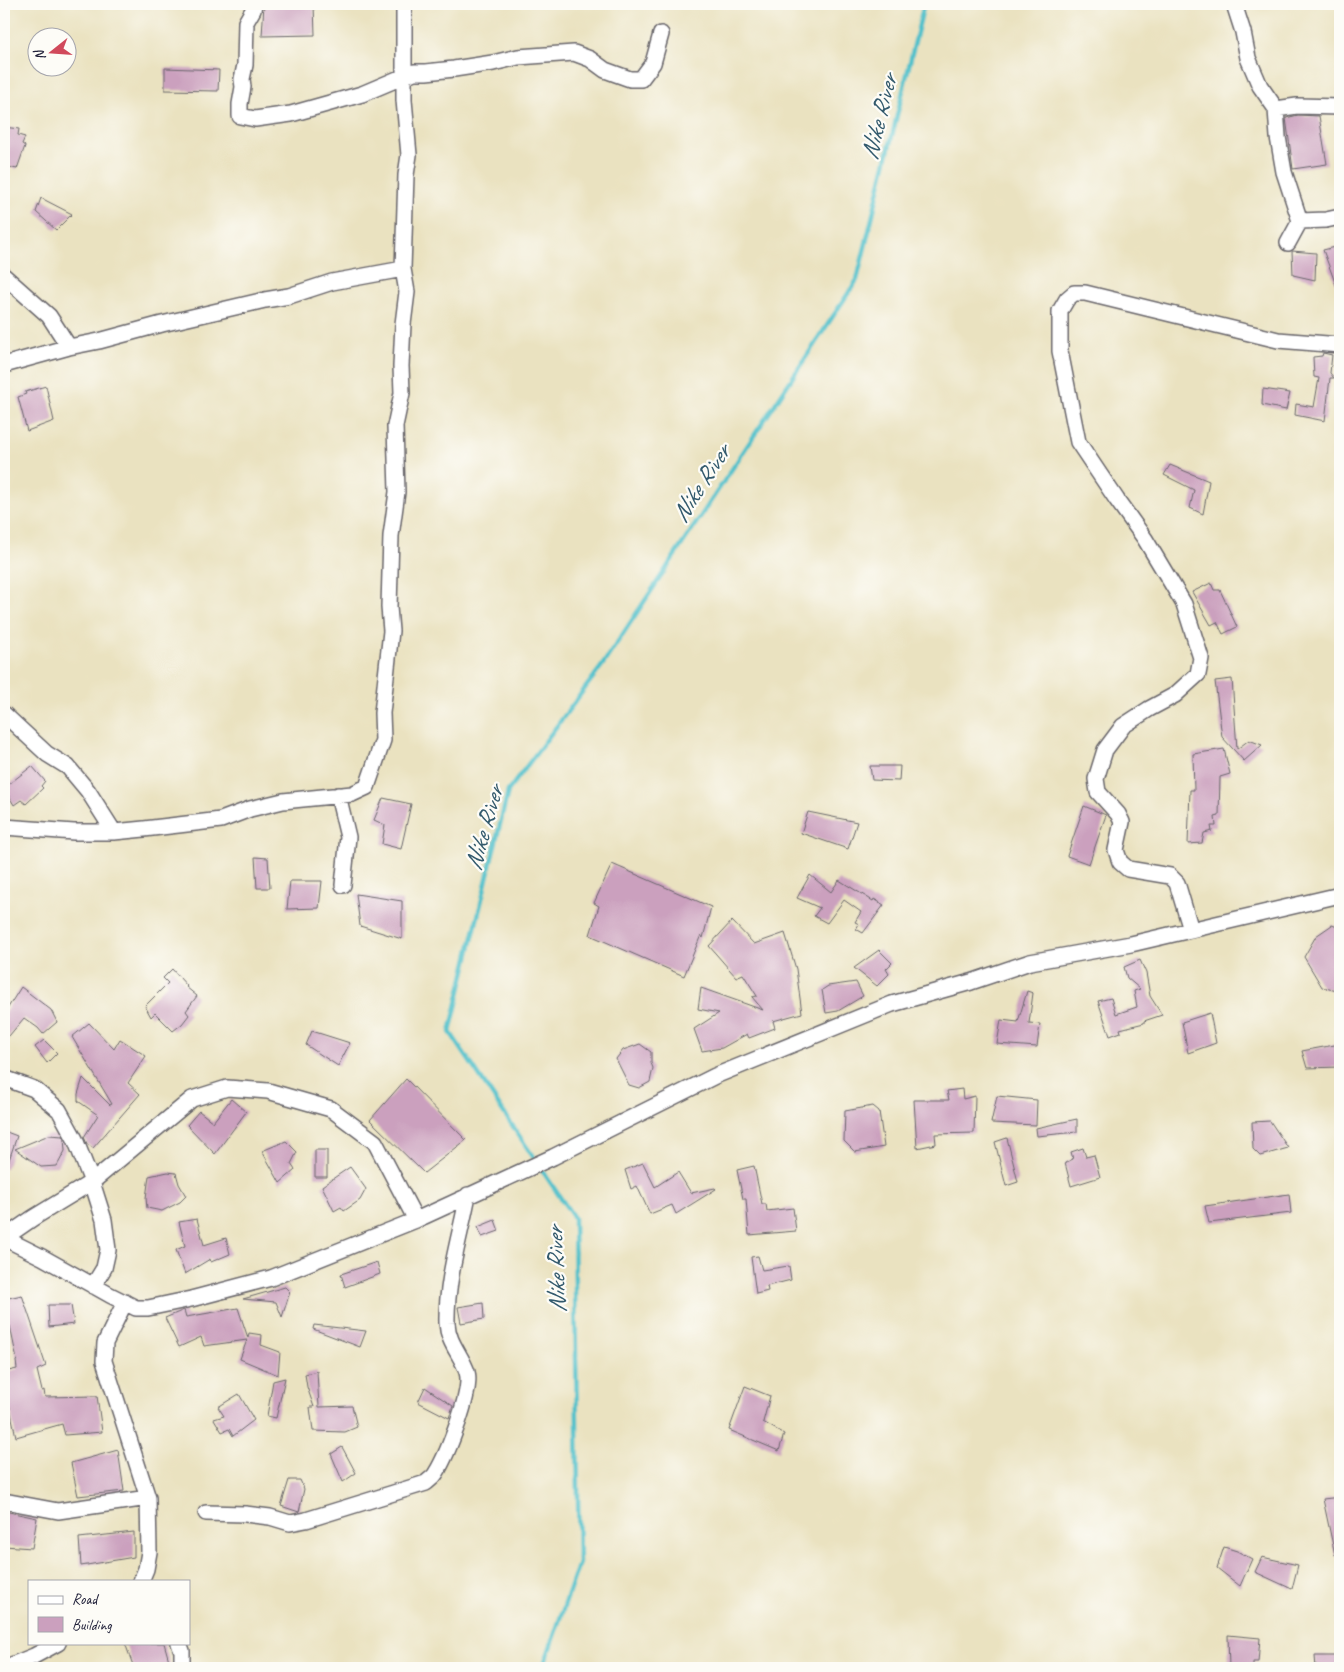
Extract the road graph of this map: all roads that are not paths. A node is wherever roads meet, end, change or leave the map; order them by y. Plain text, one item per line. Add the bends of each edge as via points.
1 (254, 4) edge
2 (404, 4) edge
3 (1237, 5) edge
4 (661, 34) dead end
5 (404, 76) junction
6 (1340, 107) edge
7 (1276, 109) junction
8 (1340, 217) edge
9 (1300, 221) junction
10 (1288, 244) dead end
11 (403, 269) junction
12 (4, 276) edge
13 (1340, 344) edge
14 (69, 347) junction
15 (4, 365) edge
16 (4, 714) edge
17 (338, 795) junction
18 (4, 827) edge
19 (114, 832) junction
20 (343, 885) dead end
21 (1340, 895) edge
22 (1191, 930) junction
23 (4, 1078) edge
24 (92, 1182) junction
25 (468, 1195) junction
26 (416, 1220) junction
27 (4, 1238) edge
28 (93, 1286) junction
29 (125, 1302) junction
30 (148, 1498) junction
31 (4, 1501) edge
32 (206, 1514) dead end
33 (141, 1580) edge
34 (56, 1644) edge
35 (179, 1644) edge
36 (4, 1668) edge
37 (182, 1668) edge

1 - 5 street via 246,22 240,116 255,119 300,111 362,94
2 - 5 street
3 - 7 street via 1248,58 1260,86
4 - 5 street via 652,63 641,78 630,79 605,70 574,53 518,57
5 - 11 street via 409,155
6 - 7 street
7 - 9 street via 1284,172
8 - 9 street
9 - 10 street
11 - 14 street via 332,282 289,296
11 - 17 street via 407,292 402,393 395,426 397,492 390,536 391,631 382,714 383,740 367,787 352,794
12 - 14 street via 49,316
13 - 22 street via 1278,340 1085,293 1074,293 1060,311 1060,351 1078,442 1145,539 1184,604 1202,658 1198,674 1175,696 1123,726 1105,750 1096,779 1098,792 1122,822 1116,850 1120,862 1128,869 1170,876 1177,883
14 - 15 street
16 - 19 street via 47,754 68,767 88,790
17 - 19 street via 283,801 221,820
17 - 20 street via 348,837
18 - 19 street
21 - 22 street
22 - 25 street via 1030,962 892,1004 715,1076 553,1157
23 - 24 street via 34,1089 59,1110
24 - 26 street via 192,1099 227,1088 268,1090 331,1109 375,1142
24 - 27 street
24 - 28 street via 104,1220 108,1250 104,1268
25 - 26 street
25 - 32 street via 448,1292 447,1324 452,1344 467,1372 467,1383 456,1432 435,1475 426,1483 290,1523 246,1514
26 - 29 street via 271,1278 148,1308 136,1308
27 - 28 street
28 - 29 street
29 - 30 street via 105,1343 104,1361
30 - 31 street via 58,1511
30 - 33 street via 149,1552
34 - 36 street
35 - 37 street

